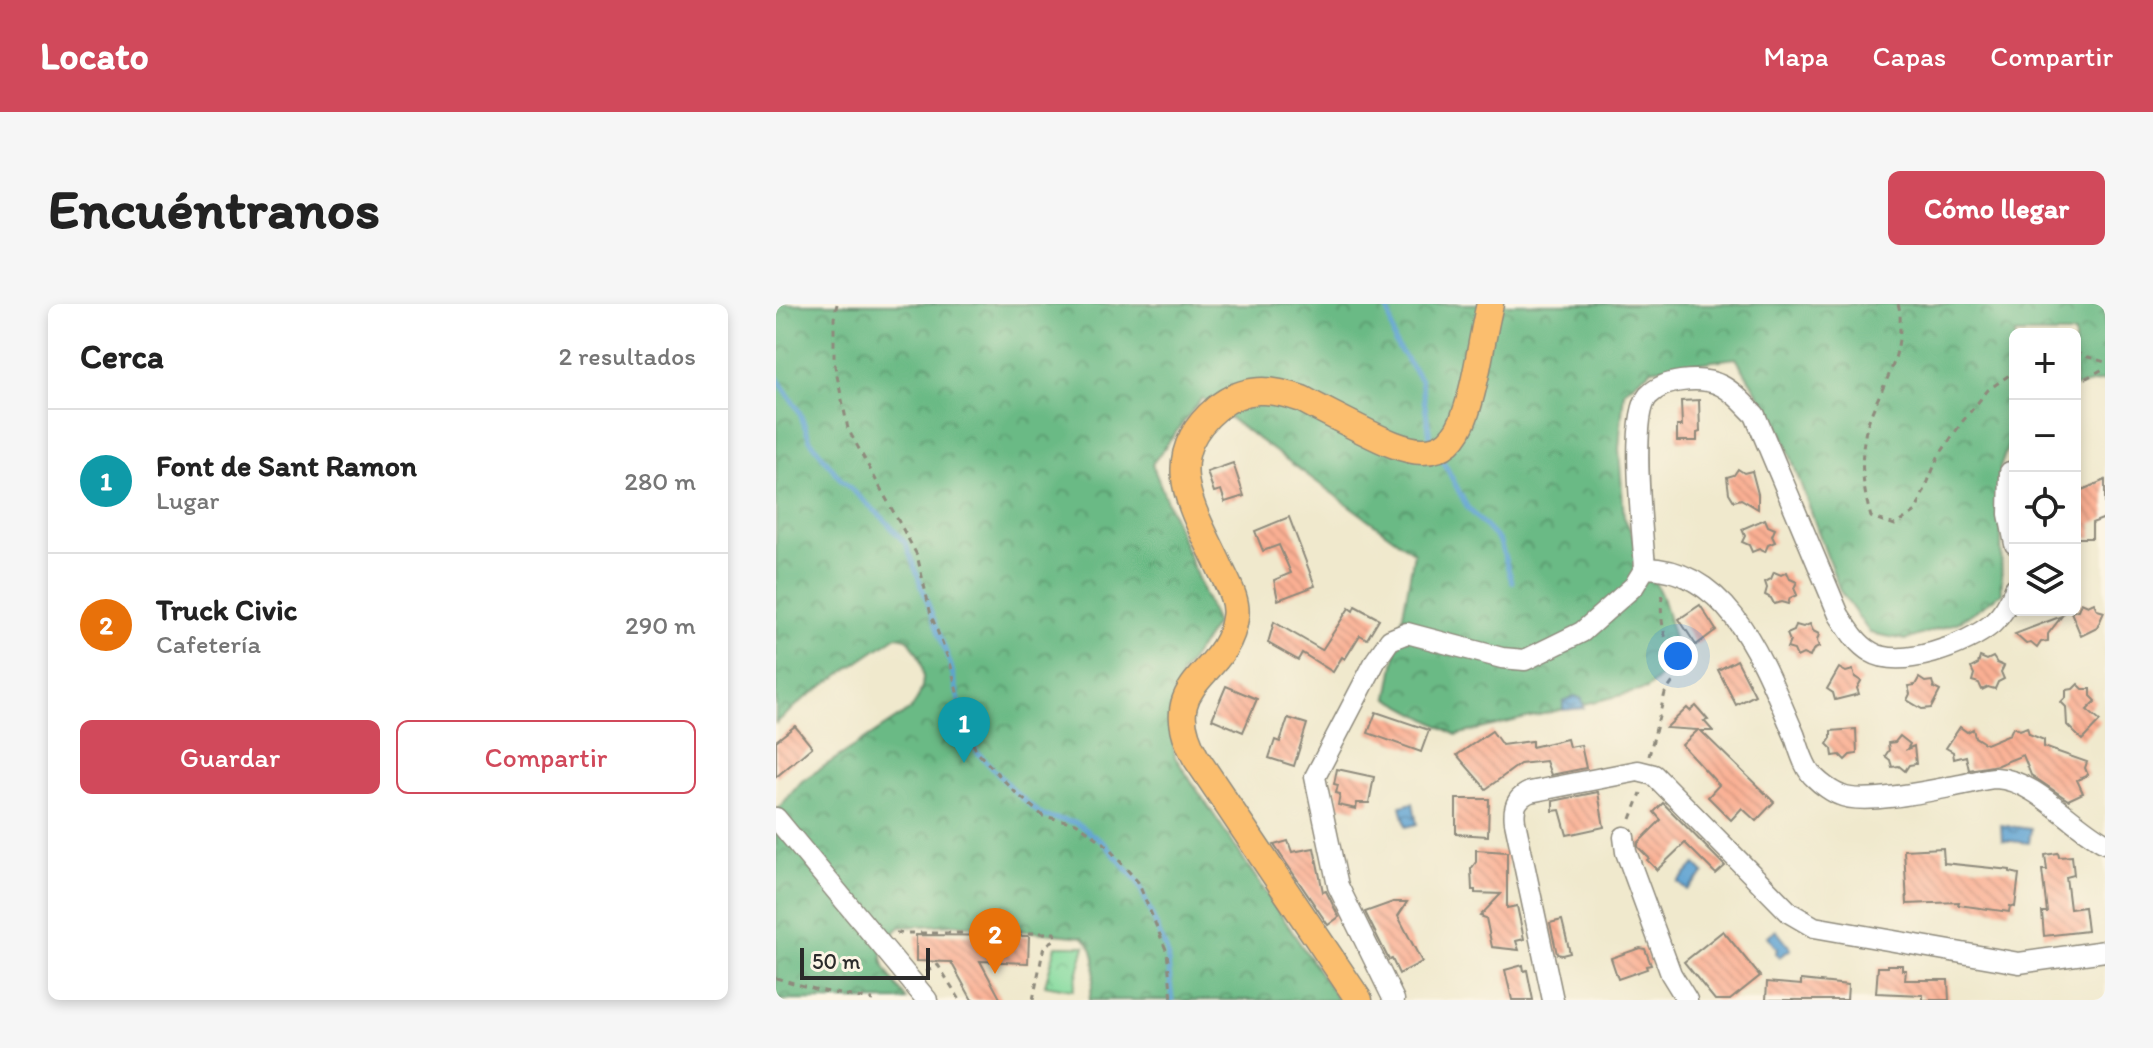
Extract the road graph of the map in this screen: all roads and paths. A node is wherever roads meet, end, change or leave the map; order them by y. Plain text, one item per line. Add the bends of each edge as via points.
1 (837, 304) edge
2 (1490, 304) edge
3 (1898, 304) edge
4 (2081, 355) edge
5 (2105, 365) edge
6 (2009, 375) edge
7 (2081, 380) edge
8 (1645, 568) junction
9 (1667, 568) junction
10 (2009, 603) edge
11 (1647, 772) junction
12 (776, 818) edge
13 (1624, 837) joint
14 (2104, 837) edge
15 (896, 933) dead end
16 (2105, 951) edge
17 (934, 967) dead end
18 (776, 978) edge
19 (873, 1000) edge
20 (927, 1000) edge
21 (960, 1000) edge
22 (1033, 1000) edge
23 (1172, 1000) edge
24 (1359, 1000) edge
25 (1394, 1000) edge
26 (1553, 1000) edge
27 (1687, 1000) edge

1 - 23 path via 834,361 848,429 917,555 965,727 977,752 1043,816 1076,823 1104,843 1138,882 1167,952
2 - 24 main road via 1468,408 1457,432 1440,448 1401,448 1302,399 1258,390 1235,396 1215,410 1189,439 1183,461 1190,497 1236,613 1225,644 1185,700 1185,737
3 - 6 path via 1899,351 1871,414 1863,455 1863,491 1871,517 1895,525 1916,511 1938,457 1988,390
4 - 5 path
5 - 7 path
8 - 9 street
8 - 10 street via 1638,444 1646,398 1664,383 1713,380 1755,415 1839,615 1872,653 1899,660 1952,647 1991,625
8 - 25 street via 1634,586 1582,632 1525,660 1407,633 1390,640 1376,660 1315,777 1338,886
9 - 11 path via 1660,604 1670,656 1683,668 1665,693
9 - 14 street via 1727,606 1749,635 1812,776 1841,796 1911,794 1996,778 2028,787
11 - 13 path
11 - 16 street via 1790,913 1814,927 2019,963
11 - 26 street via 1530,792 1515,805
12 - 20 street
13 - 27 street via 1671,974
15 - 22 path via 1055,933 1056,939 1044,946
17 - 21 path via 938,965
18 - 19 path

